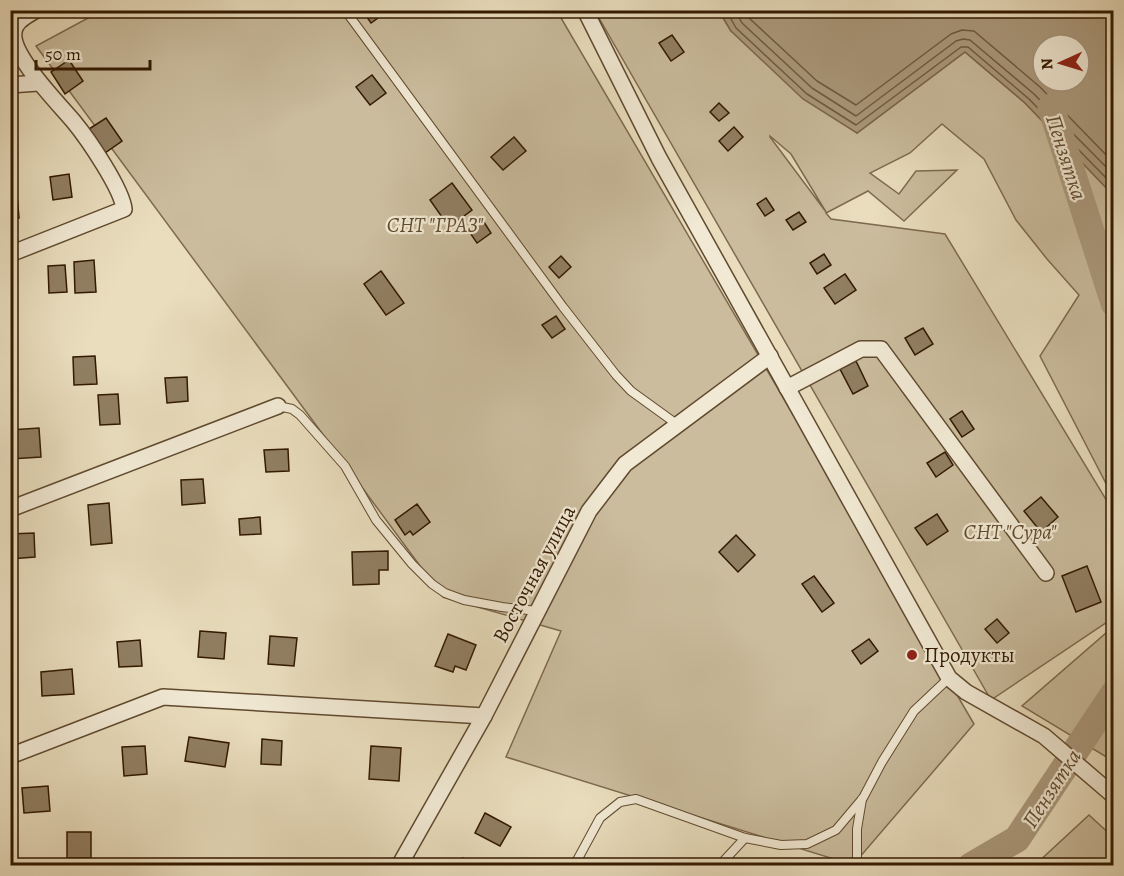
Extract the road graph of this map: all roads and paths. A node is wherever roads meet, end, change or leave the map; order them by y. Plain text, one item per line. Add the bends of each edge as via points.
1 (36, 10) edge
2 (345, 10) edge
3 (585, 10) edge
4 (38, 83) junction
5 (10, 85) edge
6 (10, 254) edge
7 (770, 356) junction
8 (787, 388) junction
9 (278, 406) joint
10 (678, 425) junction
11 (10, 509) edge
12 (1046, 573) dead end
13 (537, 611) junction
14 (949, 678) junction
15 (484, 716) junction
16 (10, 756) edge
17 (1113, 796) edge
18 (863, 798) junction
19 (745, 838) junction
20 (399, 866) edge
21 (574, 866) edge
22 (719, 866) edge
23 (857, 866) edge

1 - 4 street via 19,21 14,41
2 - 10 lane via 616,375 631,392
3 - 7 street via 659,158
4 - 5 street
4 - 6 street via 75,123 117,187 124,209
7 - 8 street
7 - 10 street, Восточная улица
8 - 12 street via 861,350 881,349
8 - 14 street
9 - 11 street
9 - 13 lane via 300,415 345,466 376,520 432,584 464,600
10 - 13 street, Восточная улица via 625,464 589,511
13 - 15 street, Восточная улица
14 - 17 street via 966,692 1044,736
14 - 18 lane via 914,711
15 - 16 street via 163,697
15 - 20 street, Восточная улица
18 - 19 lane via 836,830 807,844 781,845
18 - 23 lane via 857,829
19 - 21 lane via 636,799 620,802 600,818
19 - 22 lane

